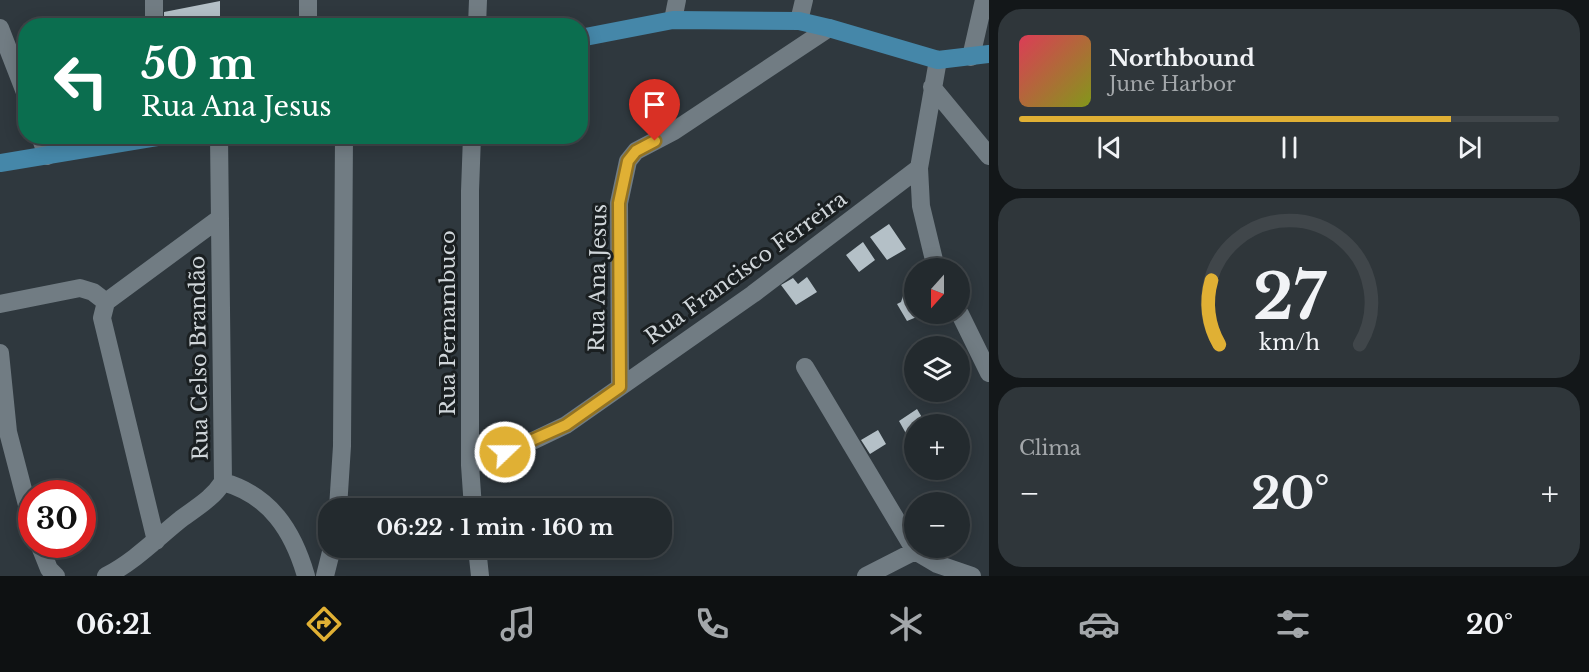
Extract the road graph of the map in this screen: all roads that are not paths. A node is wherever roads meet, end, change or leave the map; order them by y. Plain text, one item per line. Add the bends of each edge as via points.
1 (154, 0) edge
2 (308, 0) edge
3 (478, 0) edge
4 (677, 0) edge
5 (804, 0) edge
6 (984, 0) edge
7 (154, 18) edge
8 (308, 18) edge
9 (477, 18) edge
10 (673, 20) junction
11 (799, 21) junction
12 (0, 28) edge
13 (829, 28) junction
14 (588, 36) edge
15 (989, 54) edge
16 (971, 57) junction
17 (938, 60) junction
18 (18, 74) edge
19 (932, 87) junction
20 (43, 144) edge
21 (116, 144) edge
22 (219, 144) edge
23 (344, 144) edge
24 (472, 144) edge
25 (47, 156) junction
26 (989, 156) edge
27 (0, 163) edge
28 (919, 168) junction
29 (220, 218) junction
30 (934, 258) edge
31 (106, 302) junction
32 (0, 304) edge
33 (965, 324) edge
34 (0, 352) edge
35 (805, 367) dead end
36 (989, 373) edge
37 (620, 387) junction
38 (4, 433) edge
39 (470, 465) junction
40 (18, 480) edge
41 (223, 482) junction
42 (339, 498) edge
43 (472, 498) edge
44 (904, 533) edge
45 (156, 541) junction
46 (904, 557) edge
47 (45, 558) edge
48 (330, 558) edge
49 (478, 558) edge
50 (927, 558) edge
51 (56, 576) edge
52 (106, 576) edge
53 (306, 576) edge
54 (325, 576) edge
55 (480, 576) edge
56 (866, 576) edge
57 (972, 576) edge

1 - 7 street
2 - 8 street
3 - 9 street
4 - 10 street
5 - 11 street
6 - 16 street
10 - 11 main road
10 - 14 main road
11 - 13 main road
12 - 18 street
13 - 17 main road
13 - 37 street, Rua Ana Jesus via 675,131 636,151 628,161 619,203
15 - 16 main road
16 - 17 main road
17 - 19 street
19 - 26 street
19 - 28 street
20 - 25 street
21 - 25 main road
22 - 29 street, Rua Celso Brandão
23 - 42 street
24 - 39 street, Rua Pernambuco
25 - 27 main road
28 - 30 street via 921,206
28 - 37 street, Rua Francisco Ferreira via 753,294
29 - 31 street
29 - 41 street, Rua Celso Brandão
31 - 32 street via 80,288
31 - 45 street via 102,318
33 - 36 street
34 - 38 street
35 - 44 street
37 - 39 street, Rua Francisco Ferreira via 566,425
38 - 40 street
39 - 43 street, Rua Pernambuco
41 - 45 street via 215,494
41 - 53 street, Rua Celso Brandão via 259,498 275,515 293,539
45 - 52 street
46 - 56 street
47 - 51 street
48 - 54 street
49 - 55 street
50 - 57 street

